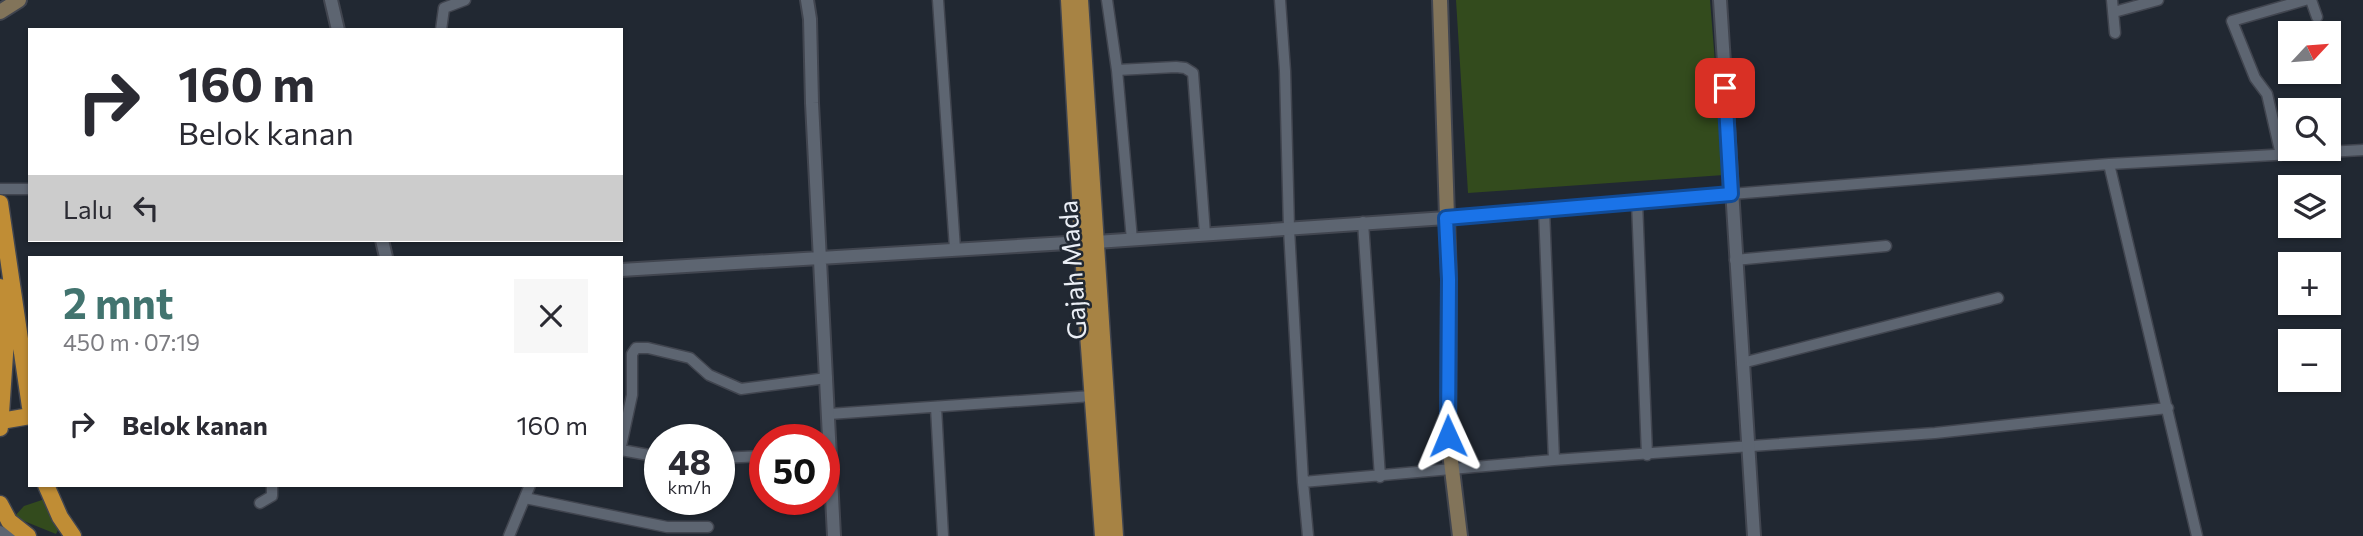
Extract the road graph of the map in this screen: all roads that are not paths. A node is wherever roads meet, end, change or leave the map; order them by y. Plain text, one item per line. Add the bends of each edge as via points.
1 (19, 0) edge
2 (331, 0) edge
3 (465, 0) edge
4 (807, 0) edge
5 (938, 0) edge
6 (1069, 0) edge
7 (1080, 0) edge
8 (1107, 0) edge
9 (1280, 0) edge
10 (1440, 0) edge
11 (1720, 0) edge
12 (2112, 0) edge
13 (2158, 0) edge
14 (2305, 0) edge
15 (2311, 0) edge
16 (0, 12) edge
17 (2114, 12) junction
18 (2316, 17) dead end
19 (338, 28) edge
20 (441, 28) edge
21 (2115, 33) dead end
22 (1078, 60) junction
23 (1117, 71) junction
24 (2278, 142) edge
25 (2363, 150) edge
26 (2341, 151) edge
27 (2278, 155) edge
28 (2109, 164) junction
29 (28, 188) edge
30 (0, 189) edge
31 (1731, 194) junction
32 (1637, 202) junction
33 (0, 203) edge
34 (1544, 210) junction
35 (1446, 218) junction
36 (1363, 222) junction
37 (1289, 229) junction
38 (1205, 234) junction
39 (1132, 240) junction
40 (1090, 242) junction
41 (1885, 246) dead end
42 (955, 249) junction
43 (821, 258) junction
44 (1735, 260) junction
45 (623, 270) edge
46 (0, 287) edge
47 (1998, 298) dead end
48 (25, 344) edge
49 (1742, 363) junction
50 (827, 378) junction
51 (28, 382) edge
52 (1093, 396) junction
53 (936, 407) junction
54 (2168, 408) junction
55 (829, 414) junction
56 (28, 417) edge
57 (1, 424) edge
58 (828, 424) edge
59 (623, 438) edge
60 (1747, 446) junction
61 (623, 448) edge
62 (644, 453) edge
63 (1647, 455) junction
64 (1554, 460) junction
65 (1451, 470) junction
66 (1380, 477) junction
67 (1303, 482) junction
68 (47, 487) edge
69 (272, 487) edge
70 (529, 487) edge
71 (1106, 493) junction
72 (526, 498) junction
73 (260, 503) dead end
74 (0, 504) edge
75 (832, 515) edge
76 (708, 527) dead end
77 (0, 531) edge
78 (71, 535) edge
79 (12, 536) edge
80 (28, 536) edge
81 (509, 536) edge
82 (834, 536) edge
83 (943, 536) edge
84 (1103, 536) edge
85 (1115, 536) edge
86 (1308, 536) edge
87 (1460, 536) edge
88 (1754, 536) edge
89 (2197, 536) edge

1 - 16 main road
2 - 19 street
3 - 20 street via 443,9
4 - 43 street
5 - 42 street
6 - 22 main road, Gajah Mada
7 - 22 main road, Gajah Mada
8 - 23 street
9 - 37 street
10 - 35 main road
11 - 31 street
12 - 17 street
13 - 17 street
14 - 24 street via 2232,21 2255,78 2267,94
15 - 18 street
17 - 21 street
22 - 40 main road, Gajah Mada
23 - 38 street via 1176,67 1193,73
23 - 39 street
25 - 26 street
27 - 28 street
28 - 31 street
28 - 54 street
29 - 30 street
31 - 32 street
31 - 44 street
32 - 34 street
32 - 63 street
33 - 48 highway
34 - 35 street
34 - 64 street
35 - 36 street
35 - 65 main road
36 - 37 street
36 - 66 street
37 - 38 street
37 - 67 street
38 - 39 street
39 - 40 street
40 - 42 street
40 - 52 main road, Gajah Mada
40 - 71 main road, Gajah Mada
41 - 44 street
42 - 43 street
43 - 45 street
43 - 50 street
44 - 49 street
46 - 57 highway via 6,340
47 - 49 street
48 - 51 highway
49 - 60 street
50 - 55 street
50 - 59 street via 741,389 707,374 690,358 636,348
52 - 53 street
52 - 71 main road, Gajah Mada
53 - 55 street
53 - 83 street
54 - 60 street via 1934,433
54 - 89 street
55 - 58 street
56 - 57 highway
60 - 63 street
60 - 88 street
61 - 62 street
63 - 64 street
64 - 65 street
65 - 66 street
65 - 87 main road
66 - 67 street
67 - 86 street
68 - 78 highway
69 - 73 street via 272,496
70 - 72 street
71 - 84 main road, Gajah Mada
71 - 85 main road, Gajah Mada
72 - 76 street via 667,527
72 - 81 street
74 - 80 highway via 9,521
75 - 82 street
77 - 79 street

